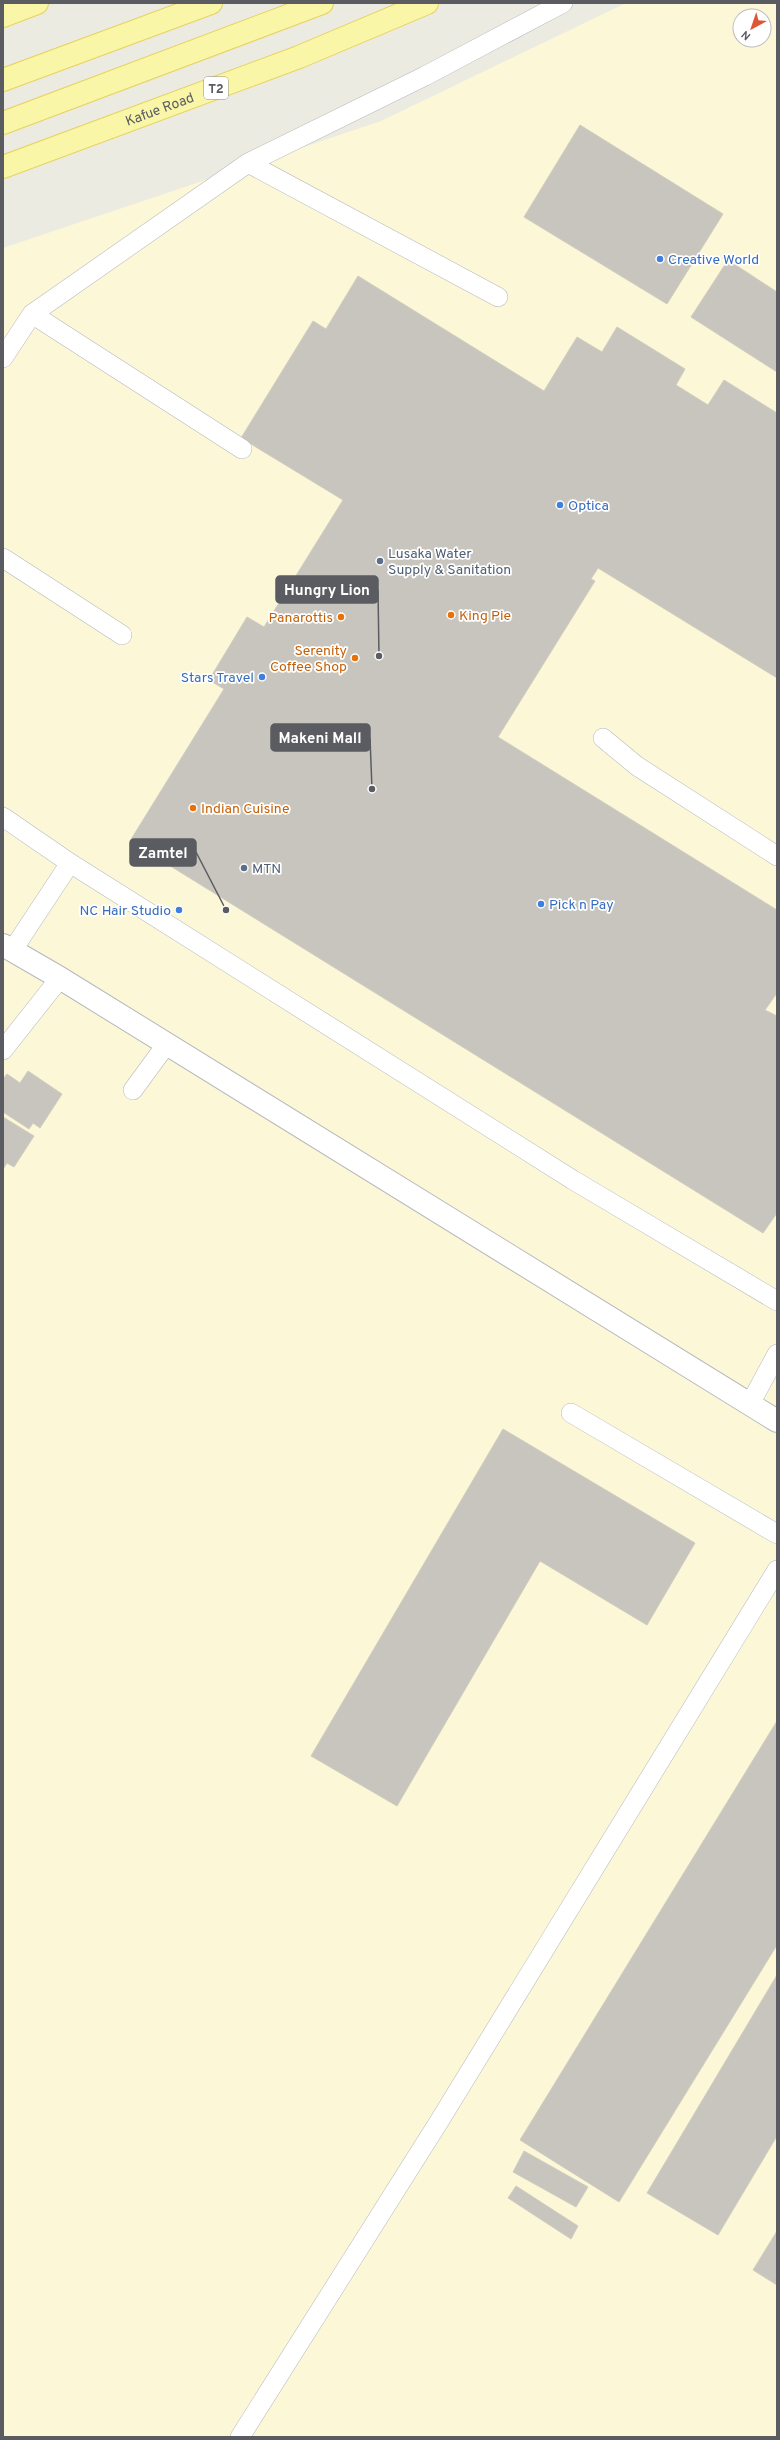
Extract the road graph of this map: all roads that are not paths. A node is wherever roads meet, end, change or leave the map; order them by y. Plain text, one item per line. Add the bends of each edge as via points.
1 (37, 3) edge
2 (211, 3) edge
3 (322, 3) edge
4 (427, 3) edge
5 (563, 3) edge
6 (3, 16) edge
7 (3, 80) edge
8 (3, 123) edge
9 (248, 163) junction
10 (3, 166) edge
11 (498, 297) dead end
12 (32, 314) junction
13 (3, 358) edge
14 (242, 449) dead end
15 (3, 558) edge
16 (122, 635) dead end
17 (603, 738) dead end
18 (3, 817) edge
19 (777, 856) edge
20 (70, 862) junction
21 (7, 948) edge
22 (60, 978) junction
23 (166, 1045) junction
24 (3, 1050) edge
25 (133, 1090) dead end
26 (777, 1301) edge
27 (777, 1354) edge
28 (750, 1404) junction
29 (571, 1413) dead end
30 (777, 1421) edge
31 (777, 1534) edge
32 (777, 1570) edge
33 (240, 2437) edge

1 - 6 main road
2 - 7 main road
3 - 8 main road
4 - 10 main road, Kafue Road / T2 via 299,57
5 - 9 lane via 425,76
9 - 11 lane
9 - 12 lane
12 - 13 lane
12 - 14 lane
15 - 16 lane
17 - 19 lane via 637,766
18 - 20 lane
20 - 21 lane
20 - 26 lane via 573,1180
21 - 22 street
22 - 23 street
22 - 24 lane
23 - 25 lane
23 - 28 street
27 - 28 lane
28 - 30 street
29 - 31 lane
32 - 33 lane via 440,2120

